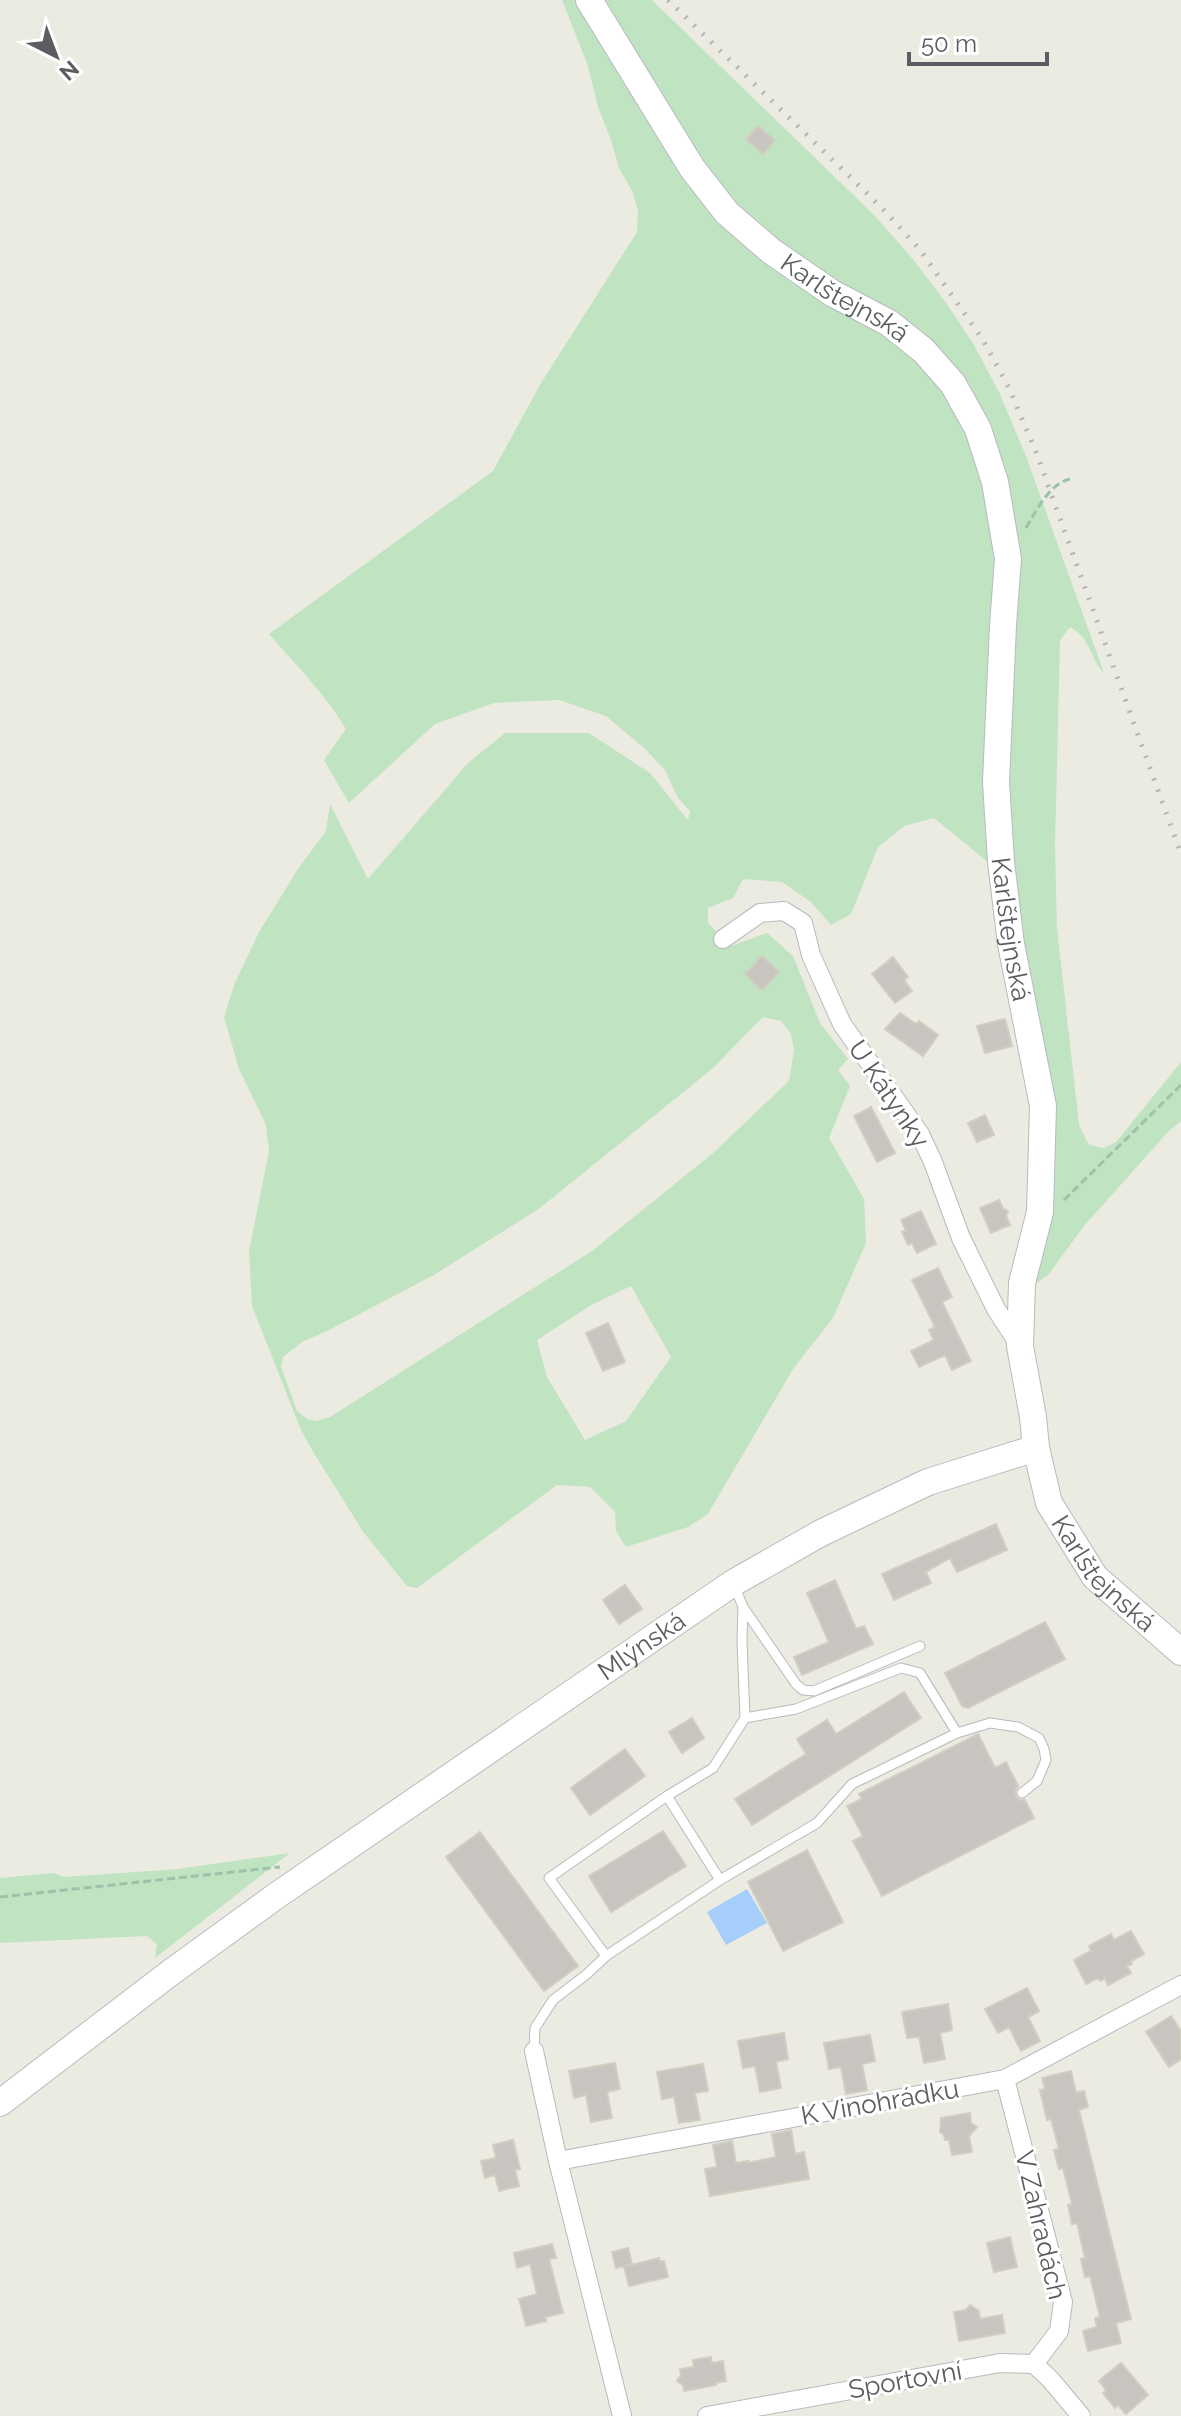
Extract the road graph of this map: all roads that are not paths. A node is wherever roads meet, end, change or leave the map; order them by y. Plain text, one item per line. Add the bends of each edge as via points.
1 (589, 0) edge
2 (723, 939) dead end
3 (1020, 1346) junction
4 (1036, 1448) junction
5 (738, 1595) junction
6 (920, 1646) dead end
7 (1181, 1652) edge
8 (745, 1718) junction
9 (957, 1733) junction
10 (1022, 1793) dead end
11 (667, 1796) junction
12 (720, 1880) junction
13 (606, 1956) junction
14 (1181, 1985) edge
15 (534, 2051) joint
16 (1005, 2079) junction
17 (0, 2103) edge
18 (558, 2161) junction
19 (1034, 2364) junction
20 (622, 2416) edge
21 (707, 2416) edge
22 (1081, 2416) edge

1 - 3 street, Karlštejnská via 692,168 727,213 771,251 832,293 889,323 924,351 953,384 978,429 995,482 1008,559 996,782 1001,862 1011,944 1043,1106 1040,1212 1022,1283
2 - 3 street, U Kátynky via 760,913 784,911 803,923 811,955 842,1024 920,1134 961,1238
3 - 4 street, Karlštejnská
4 - 5 street, Mlýnská via 928,1482 821,1533
4 - 7 street, Karlštejnská via 1049,1503 1095,1577
5 - 6 lane via 803,1690 814,1691
5 - 8 lane
5 - 17 street, Mlýnská via 276,1896
8 - 9 lane via 796,1709 901,1668 920,1673
8 - 11 lane via 713,1768
9 - 10 lane via 990,1723 1018,1727 1039,1738 1046,1760 1037,1781
9 - 12 lane via 852,1784 817,1823
11 - 12 lane
11 - 13 lane via 549,1878
12 - 13 lane
13 - 15 lane via 553,2000 535,2028
14 - 16 street, K Vinohrádku
15 - 18 street
16 - 18 street, K Vinohrádku
16 - 19 street, V Zahradách via 1063,2302 1059,2331
18 - 20 street
19 - 21 street, Sportovní via 1000,2363
19 - 22 street

